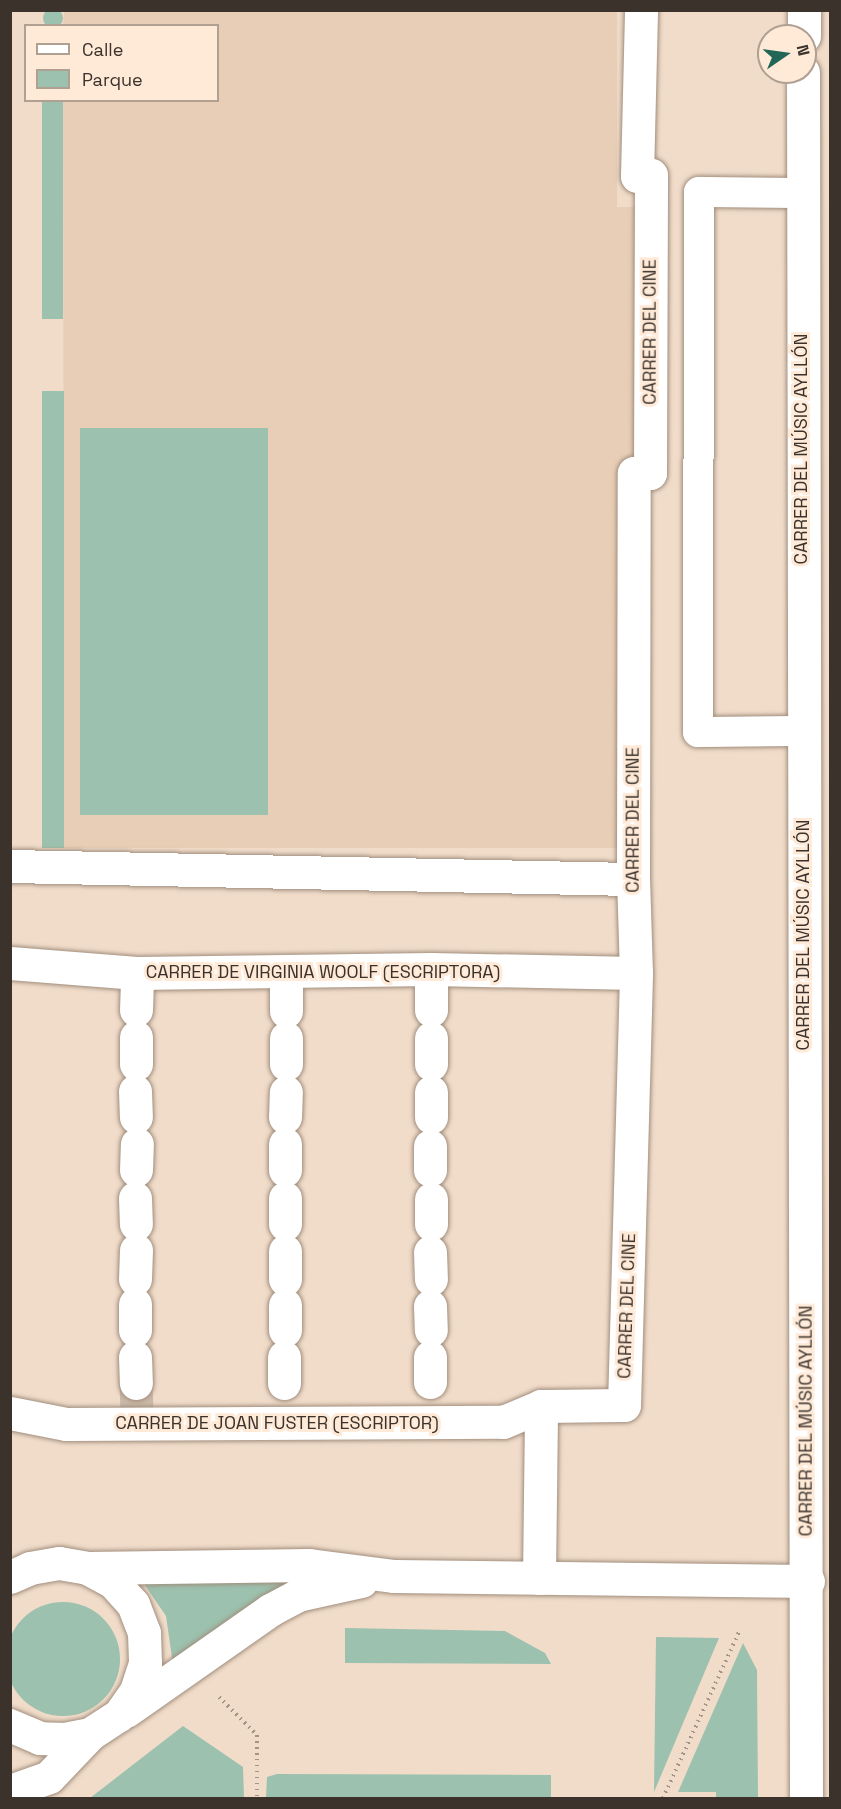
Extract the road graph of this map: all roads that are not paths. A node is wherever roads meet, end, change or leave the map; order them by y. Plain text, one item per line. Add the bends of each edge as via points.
1 (641, 10) edge
2 (803, 84) edge
3 (802, 193) junction
4 (801, 731) junction
5 (10, 866) edge
6 (633, 879) junction
7 (10, 963) edge
8 (431, 969) junction
9 (286, 971) junction
10 (636, 972) junction
11 (137, 973) junction
12 (136, 1223) junction
13 (285, 1223) junction
14 (430, 1223) junction
15 (542, 1406) junction
16 (10, 1413) edge
17 (87, 1568) junction
18 (394, 1576) junction
19 (10, 1577) edge
20 (539, 1578) junction
21 (808, 1581) junction
22 (119, 1715) junction
23 (10, 1725) edge
24 (90, 1734) junction
25 (10, 1791) edge
26 (806, 1798) edge

1 - 6 street, CARRER DEL CINE via 637,176 651,175 650,473 634,473
2 - 3 street, CARRER DEL MÚSIC AYLLÓN
3 - 4 street, CARRER DEL MÚSIC AYLLÓN
3 - 4 lane via 699,192 698,660 698,732
4 - 21 street, CARRER DEL MÚSIC AYLLÓN
5 - 6 street
6 - 10 street, CARRER DEL CINE
7 - 11 street, CARRER DE VIRGINIA WOOLF (ESCRIPTORA)
8 - 9 street, CARRER DE VIRGINIA WOOLF (ESCRIPTORA)
8 - 10 street, CARRER DE VIRGINIA WOOLF (ESCRIPTORA)
8 - 14 street
9 - 11 street, CARRER DE VIRGINIA WOOLF (ESCRIPTORA)
9 - 13 street
10 - 15 street, CARRER DEL CINE via 624,1405
11 - 12 street
12 - 13 street, CARRER DE JOAN FUSTER (ESCRIPTOR)
12 - 16 street, CARRER DE JOAN FUSTER (ESCRIPTOR) via 66,1424
13 - 14 street, CARRER DE JOAN FUSTER (ESCRIPTOR)
14 - 15 street, CARRER DE JOAN FUSTER (ESCRIPTOR) via 503,1422
15 - 20 street
17 - 18 street via 309,1565
17 - 19 street via 58,1563 30,1568
17 - 22 street via 113,1582 133,1604 144,1632 145,1663 136,1691
18 - 20 street
18 - 22 street via 298,1595 270,1610
20 - 21 street
21 - 26 street, CARRER DEL MÚSIC AYLLÓN
22 - 24 street
23 - 24 street via 40,1738
24 - 25 street via 49,1778

